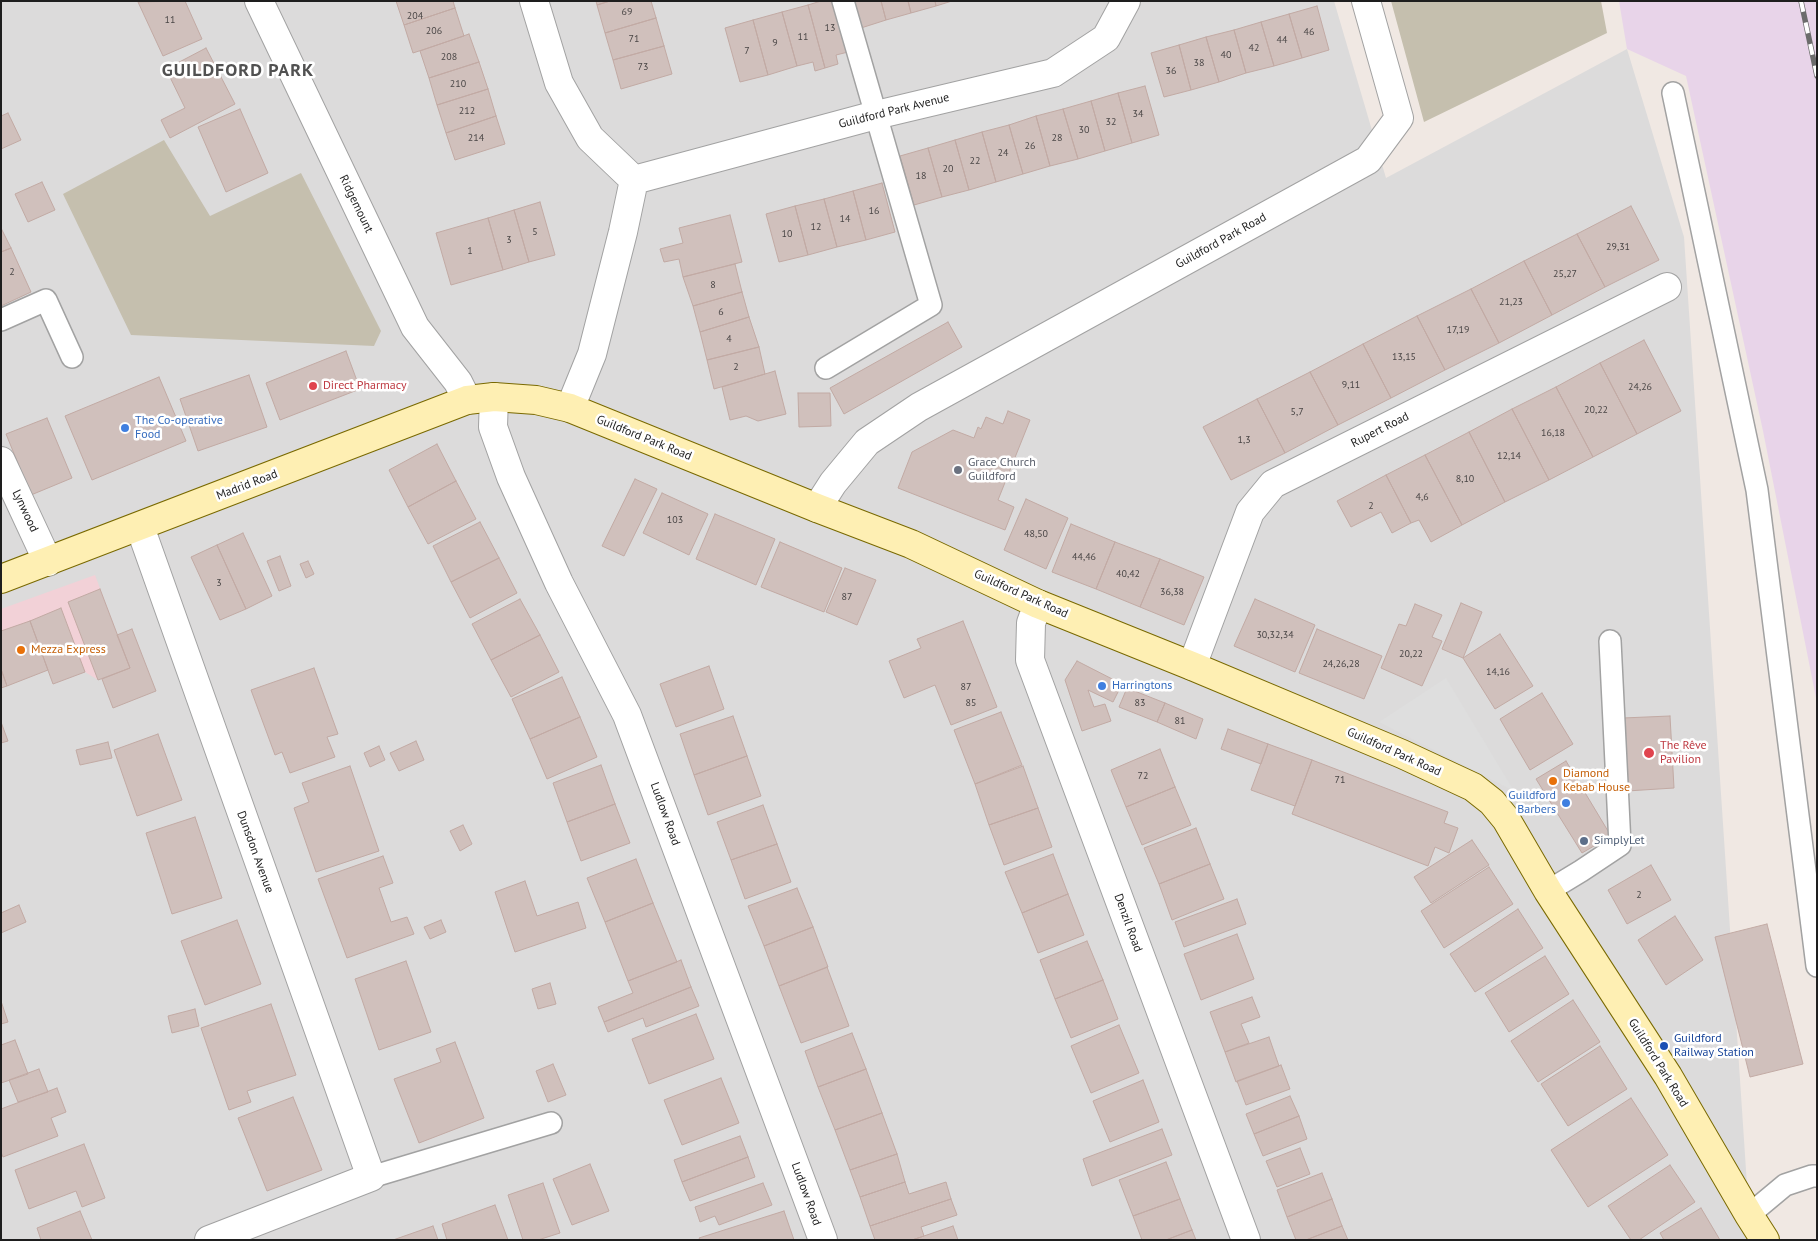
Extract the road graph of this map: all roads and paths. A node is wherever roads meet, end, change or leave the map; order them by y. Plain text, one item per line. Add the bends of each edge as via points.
1 (259, 1) edge
2 (534, 1) edge
3 (843, 1) edge
4 (1126, 1) edge
5 (1366, 1) edge
6 (1673, 93) dead end
7 (876, 115) junction
8 (634, 180) junction
9 (1667, 287) dead end
10 (1, 320) edge
11 (72, 357) dead end
12 (826, 368) dead end
13 (494, 397) junction
14 (467, 400) junction
15 (570, 408) junction
16 (1, 461) edge
17 (817, 508) junction
18 (140, 527) junction
19 (48, 562) junction
20 (1, 579) edge
21 (1038, 604) junction
22 (1610, 641) dead end
23 (1192, 666) junction
24 (1548, 891) junction
25 (1817, 966) edge
26 (551, 1123) dead end
27 (1817, 1176) edge
28 (371, 1177) junction
29 (1749, 1215) junction
30 (209, 1240) edge
31 (823, 1240) edge
32 (1246, 1240) edge
33 (1765, 1240) edge

1 - 14 street, Ridgemount via 415,327 458,382
2 - 8 street via 559,83 590,138
3 - 7 lane
4 - 7 street, Guildford Park Avenue via 1106,38 1053,73
5 - 17 street, Guildford Park Road via 1399,118 1368,160 919,407 867,442
6 - 25 lane via 1757,490
7 - 8 street, Guildford Park Avenue
7 - 12 lane via 931,305
8 - 15 street via 592,354
9 - 23 street, Rupert Road via 1273,484 1250,512
10 - 11 lane via 46,300
13 - 14 street, Madrid Road
13 - 15 street, Guildford Park Road via 536,400
13 - 31 street, Ludlow Road via 493,427 511,477 559,583 628,715
14 - 18 street, Madrid Road
15 - 17 street, Guildford Park Road
16 - 19 street, Lynwood
17 - 21 street, Guildford Park Road via 910,544
18 - 19 street, Madrid Road
18 - 28 street, Dunsdon Avenue
19 - 20 street, Madrid Road
21 - 23 street, Guildford Park Road
21 - 32 street, Denzil Road via 1031,623 1030,660
22 - 24 lane via 1620,845
23 - 24 street, Guildford Park Road via 1402,754 1472,787 1492,802 1506,819
24 - 29 street, Guildford Park Road via 1668,1076
26 - 28 lane
27 - 29 lane via 1785,1185
28 - 30 street
29 - 33 street, Guildford Park Road

